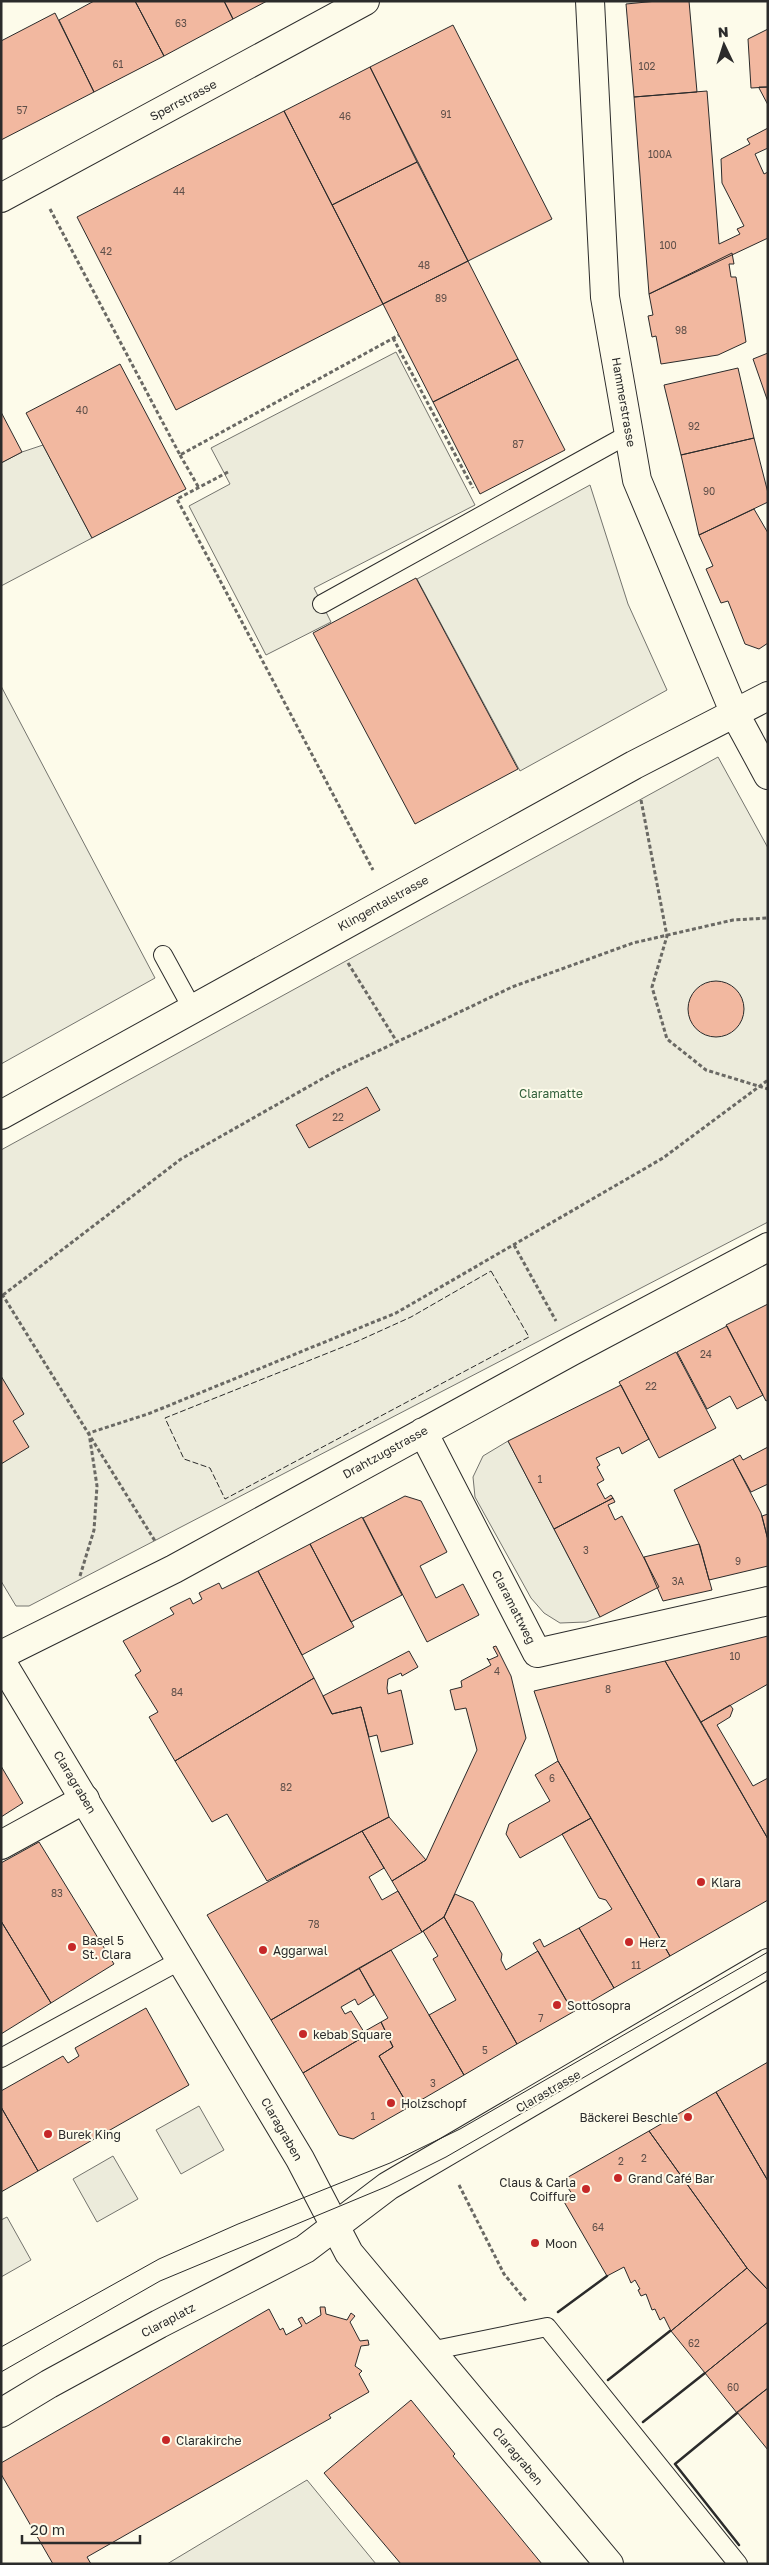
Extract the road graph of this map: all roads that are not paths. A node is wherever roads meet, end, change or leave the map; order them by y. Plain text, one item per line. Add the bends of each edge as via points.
1 (365, 1) edge
2 (590, 1) edge
3 (1, 198) edge
4 (629, 434) junction
5 (322, 604) dead end
6 (768, 696) edge
7 (736, 714) junction
8 (768, 775) edge
9 (163, 955) dead end
10 (192, 1008) junction
11 (1, 1115) edge
12 (768, 1247) edge
13 (423, 1432) junction
14 (768, 1600) edge
15 (1, 1655) edge
16 (1, 1661) edge
17 (85, 1799) junction
18 (1, 1845) edge
19 (181, 1960) junction
20 (768, 1963) edge
21 (1, 2058) edge
22 (334, 2228) junction
23 (430, 2351) junction
24 (1, 2413) edge
25 (609, 2564) edge
26 (738, 2564) edge

1 - 3 street, Sperrstrasse
2 - 4 street, Hammerstrasse via 605,297
4 - 5 lane
4 - 7 street, Hammerstrasse via 637,480
6 - 7 street, Klingentalstrasse
7 - 8 street, Hammerstrasse
7 - 10 street, Klingentalstrasse via 634,765
9 - 10 lane
10 - 11 street, Klingentalstrasse
12 - 13 street, Drahtzugstrasse
13 - 14 street, Claramattweg via 538,1653
13 - 15 street, Drahtzugstrasse via 174,1569
16 - 17 street, Claragraben
17 - 18 street
17 - 19 street, Claragraben
19 - 21 lane
19 - 22 street, Claragraben via 300,2159
20 - 22 street, Clarastrasse via 388,2186
22 - 23 street, Claragraben via 348,2253
22 - 24 street, Claraplatz via 305,2249 159,2324
23 - 25 street, Claragraben
23 - 26 lane via 547,2327

